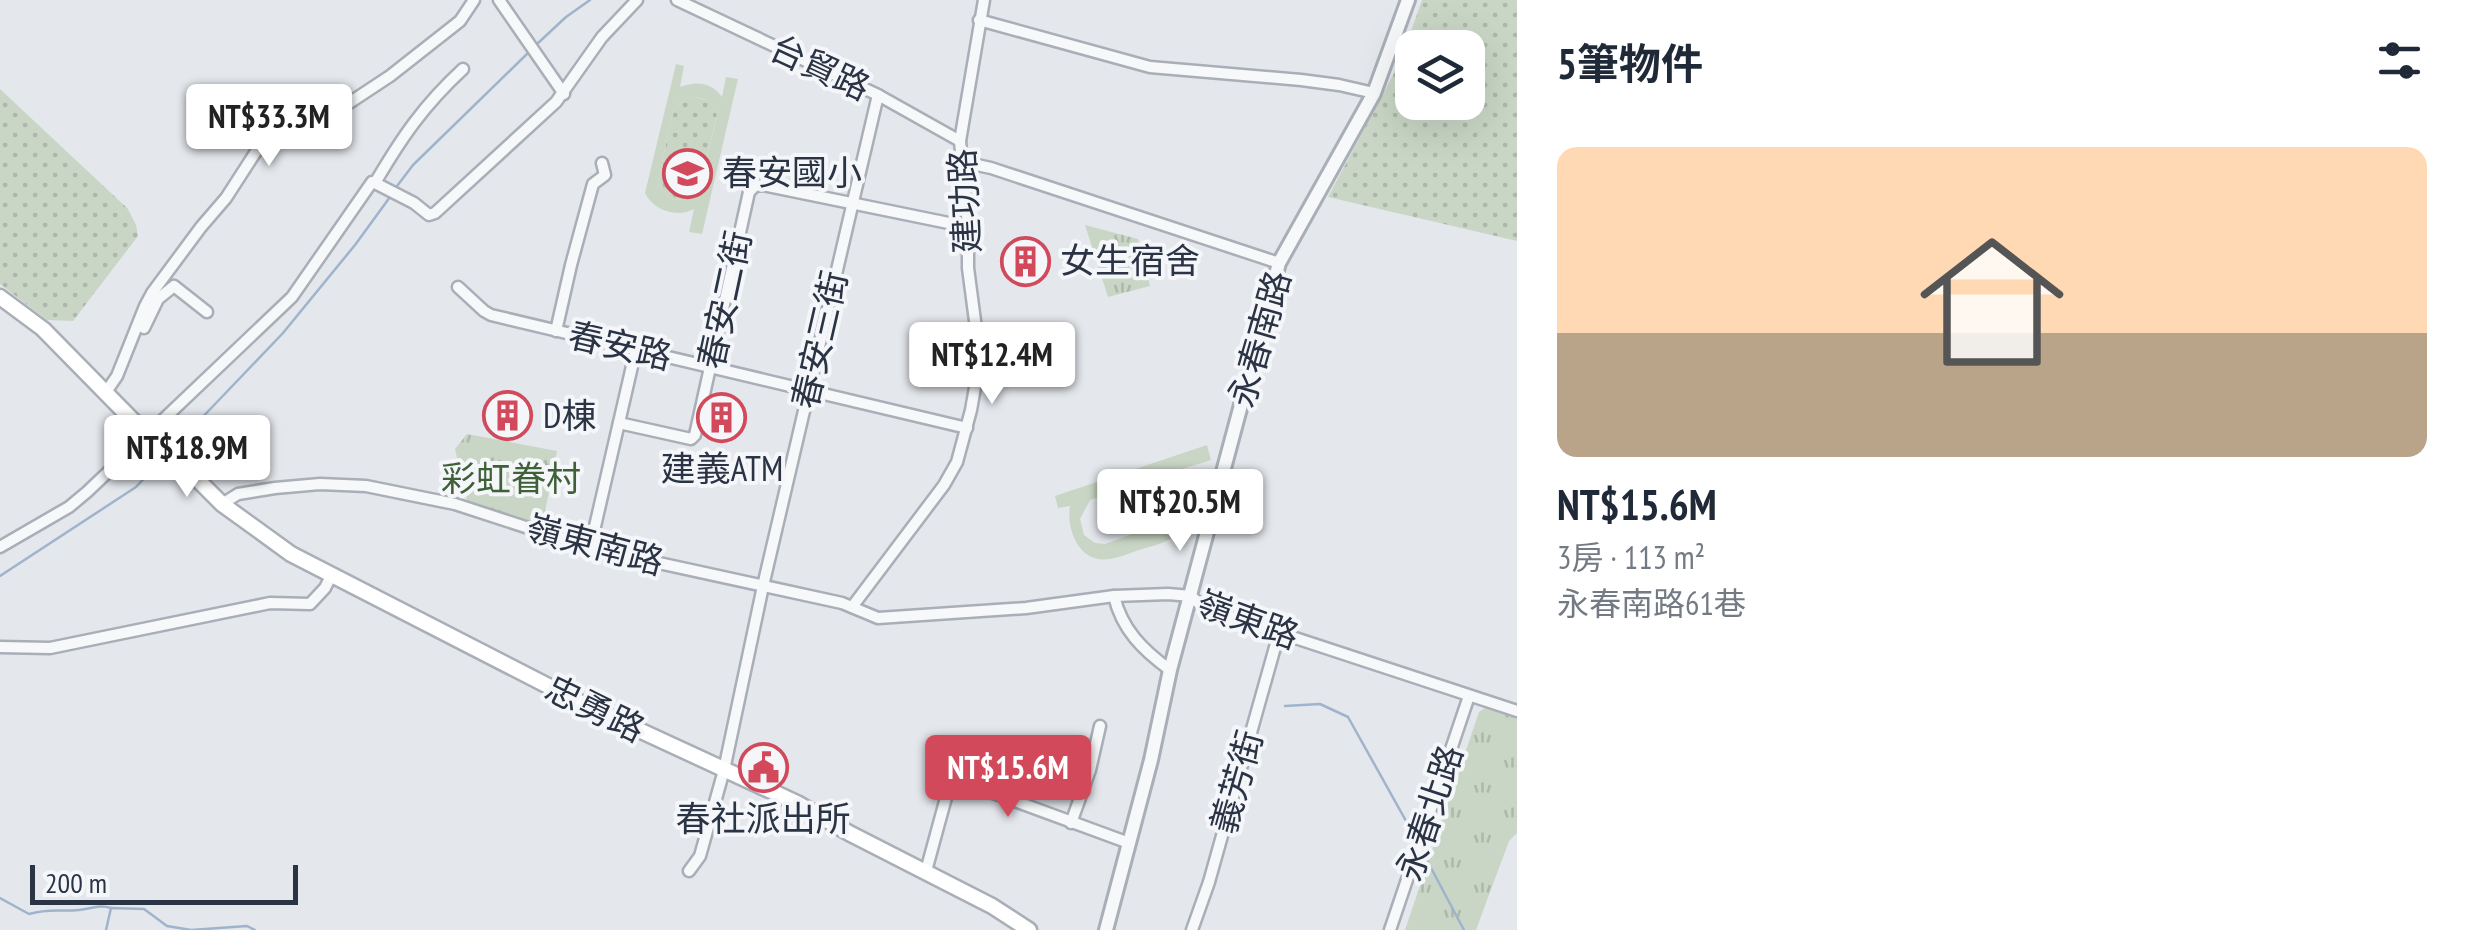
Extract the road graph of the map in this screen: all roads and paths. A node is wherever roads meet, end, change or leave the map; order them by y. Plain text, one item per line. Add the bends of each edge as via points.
1 (474, 0) edge
2 (499, 0) edge
3 (637, 0) edge
4 (678, 0) edge
5 (984, 0) edge
6 (1408, 0) edge
7 (979, 20) junction
8 (463, 69) dead end
9 (1374, 93) junction
10 (878, 94) junction
11 (564, 96) junction
12 (960, 141) junction
13 (963, 162) junction
14 (602, 163) dead end
15 (377, 183) junction
16 (852, 204) junction
17 (968, 227) junction
18 (1279, 264) junction
19 (458, 287) dead end
20 (0, 297) edge
21 (207, 312) dead end
22 (556, 331) junction
23 (135, 333) junction
24 (636, 348) junction
25 (710, 367) junction
26 (808, 390) junction
27 (106, 392) junction
28 (619, 423) junction
29 (967, 428) junction
30 (151, 438) junction
31 (222, 504) junction
32 (0, 547) edge
33 (590, 548) junction
34 (331, 576) junction
35 (763, 586) junction
36 (1114, 596) junction
37 (1191, 596) junction
38 (852, 607) junction
39 (1279, 633) junction
40 (0, 646) edge
41 (1170, 670) junction
42 (1469, 696) junction
43 (1517, 710) edge
44 (1100, 726) dead end
45 (724, 770) junction
46 (1071, 823) junction
47 (1129, 844) junction
48 (689, 871) dead end
49 (926, 871) junction
50 (1029, 930) edge
51 (1106, 930) edge
52 (1192, 930) edge
53 (1390, 930) edge

1 - 23 street via 460,20 390,76 322,120 263,144 152,294
2 - 11 street
3 - 11 street via 602,37
4 - 10 street, 台貿路
5 - 7 street, 建功路
6 - 9 street, 永春南路
7 - 9 street via 1150,67
7 - 12 street, 建功路
8 - 15 street via 414,121
9 - 18 street, 永春南路
10 - 12 street, 台貿路
10 - 16 street, 春安三街
11 - 15 street via 435,213
12 - 13 street, 建功路
13 - 17 street, 建功路
13 - 18 street
14 - 22 street via 605,175 594,184
15 - 30 street via 292,297
16 - 17 street, 春安二街
16 - 25 street, 春安二街 via 763,185 749,192
16 - 26 street, 春安三街
17 - 29 street, 建功路 via 979,365
18 - 37 street, 永春南路
19 - 22 street, 春安路 via 492,315
20 - 27 main road
21 - 23 street via 174,286 158,299 144,330
22 - 24 street, 春安路
23 - 27 street
24 - 25 street, 春安路
24 - 28 street
25 - 26 street, 春安路
25 - 28 street, 春安二街 via 692,439
26 - 29 street, 春安路
26 - 35 street, 春安三街
27 - 30 main road
28 - 33 street
29 - 38 street, 建功路 via 944,485
30 - 31 main road, 忠勇路
30 - 32 street via 68,506
31 - 33 street, 嶺東南路 via 255,490 366,486 455,504
31 - 34 main road, 忠勇路
33 - 35 street, 嶺東南路
34 - 40 street via 310,604 270,602 50,648
34 - 45 main road, 忠勇路
35 - 38 street, 嶺東南路
35 - 45 street
36 - 37 street, 嶺東路
36 - 38 street, 嶺東路 via 878,618
36 - 41 street via 1128,631
37 - 39 street, 嶺東路 via 1204,608
37 - 41 street, 永春南路
39 - 42 street, 嶺東路
39 - 52 street, 義芳街
41 - 47 street, 永春南路
42 - 43 street, 嶺東路
42 - 53 street, 永春北路
44 - 46 street
45 - 48 street via 700,856
45 - 49 main road, 忠勇路
46 - 47 street
46 - 49 street via 955,781
47 - 51 street, 永春南路
49 - 50 main road, 忠勇路

